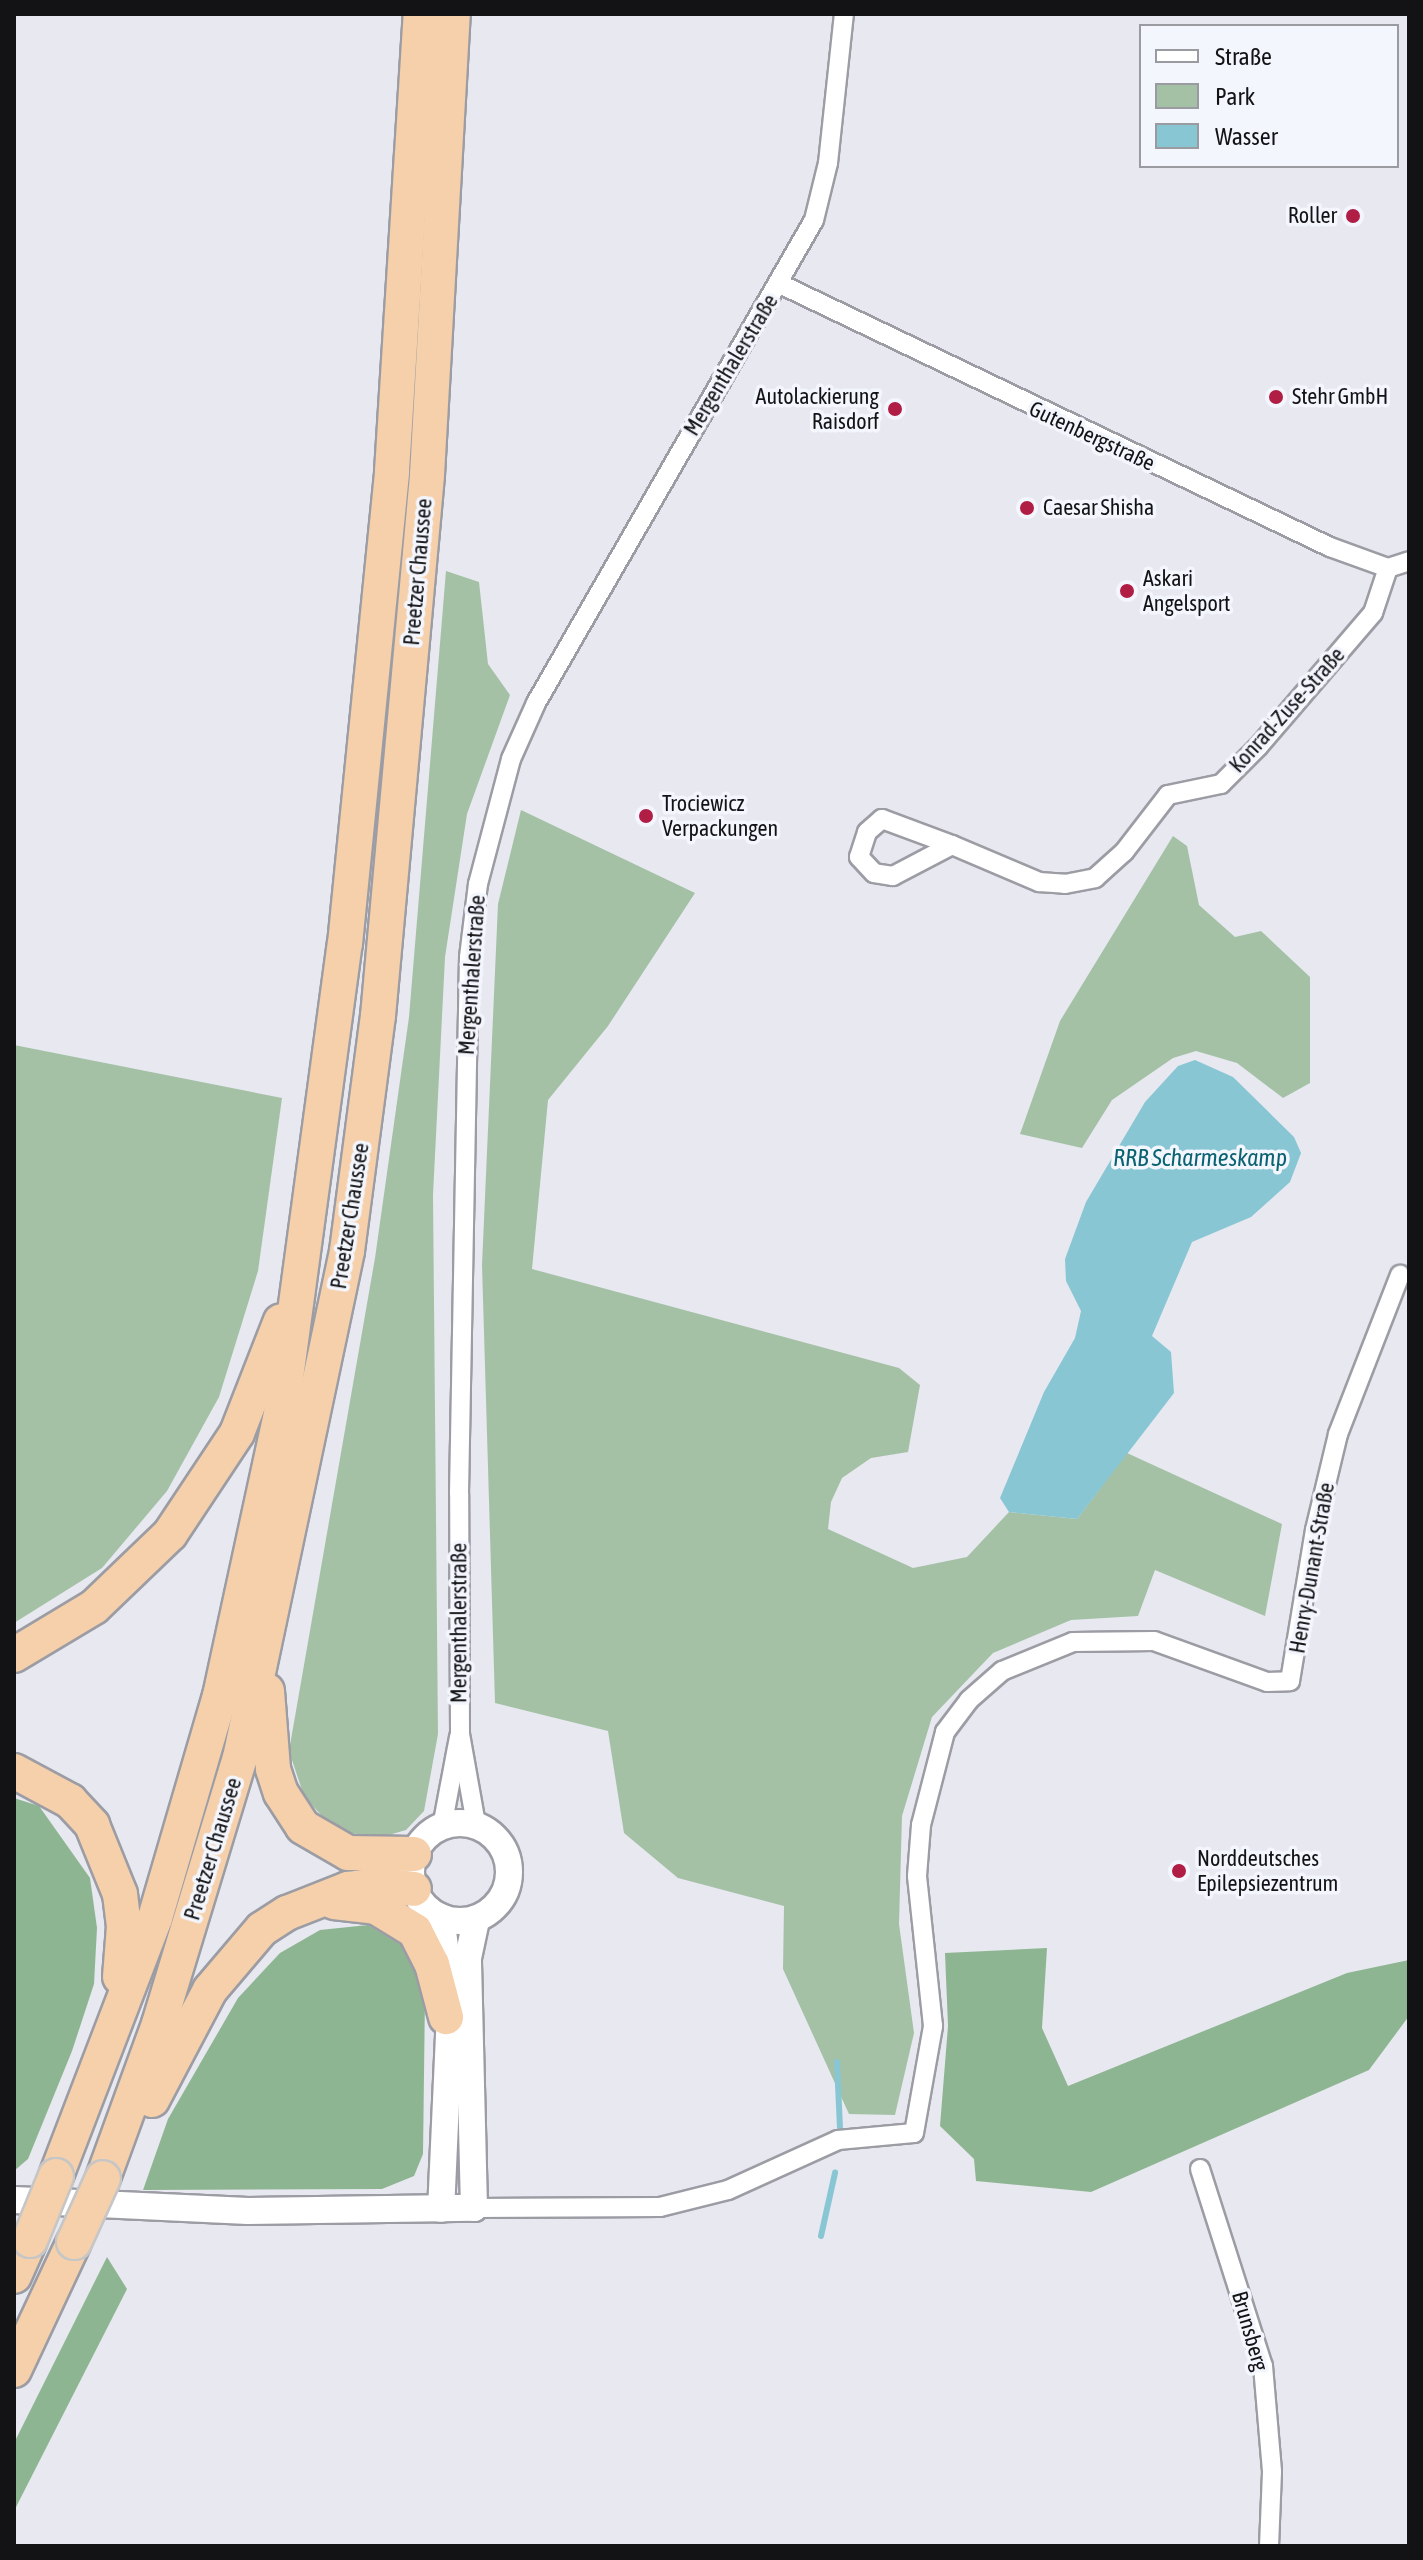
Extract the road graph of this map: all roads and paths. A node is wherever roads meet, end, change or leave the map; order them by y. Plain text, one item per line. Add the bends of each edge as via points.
1 (421, 14) edge
2 (453, 14) edge
3 (844, 14) edge
4 (780, 284) junction
5 (1409, 561) edge
6 (1388, 568) junction
7 (952, 845) junction
8 (306, 1258) junction
9 (1400, 1275) dead end
10 (14, 1655) edge
11 (265, 1659) junction
12 (460, 1734) junction
13 (14, 1771) edge
14 (476, 1824) junction
15 (442, 1827) junction
16 (414, 1854) junction
17 (414, 1889) junction
18 (322, 1900) junction
19 (441, 1917) junction
20 (476, 1919) junction
21 (446, 2017) junction
22 (90, 2087) junction
23 (1200, 2169) dead end
24 (103, 2178) junction
25 (14, 2200) edge
26 (474, 2208) junction
27 (441, 2209) junction
28 (14, 2276) edge
29 (14, 2370) edge
30 (1269, 2546) edge

1 - 8 highway, Preetzer Chaussee via 392,471 345,944
2 - 11 highway, Preetzer Chaussee via 427,475 378,1016 347,1251
3 - 4 street, Mergenthalerstraße via 828,163 814,220
4 - 6 street, Gutenbergstraße via 1126,452
4 - 12 street, Mergenthalerstraße via 536,703 493,818 469,957
5 - 6 street
6 - 7 street, Konrad-Zuse-Straße via 1373,613 1258,747 1221,784 1168,795 1095,878 1039,882
7 - 7 street, Konrad-Zuse-Straße via 882,819 867,832 859,857 874,873 893,876
8 - 10 highway via 237,1433 192,1506 152,1554 94,1607
8 - 22 highway, Preetzer Chaussee via 281,1415 220,1696 155,1918
9 - 26 street, Henry-Dunant-Straße via 1338,1434 1315,1530 1290,1681 1267,1682 1154,1641 1073,1642 1002,1671 969,1700 945,1732 921,1825 917,1876 933,2026 914,2133 838,2140 728,2190 660,2207
11 - 16 highway via 273,1769 290,1811 321,1840 348,1853
11 - 24 highway, Preetzer Chaussee via 211,1860
12 - 14 street, Mergenthalerstraße
12 - 15 street, Mergenthalerstraße
13 - 22 highway via 70,1801 92,1825 120,1894 123,1967
14 - 15 main road
14 - 20 main road via 498,1840 509,1869 501,1900
15 - 16 main road
16 - 17 main road
17 - 18 highway via 362,1886
17 - 19 main road
18 - 21 highway via 376,1907 415,1931 432,1964
18 - 24 highway via 262,1929 210,1990 125,2157
19 - 20 main road
19 - 21 main road via 450,1959
20 - 26 main road via 468,1958
21 - 27 main road
22 - 28 highway, Preetzer Chaussee, bridge
23 - 30 street, Brunsberg via 1263,2366 1272,2472
24 - 29 highway, Preetzer Chaussee, bridge
25 - 27 main road via 248,2211
26 - 27 main road

